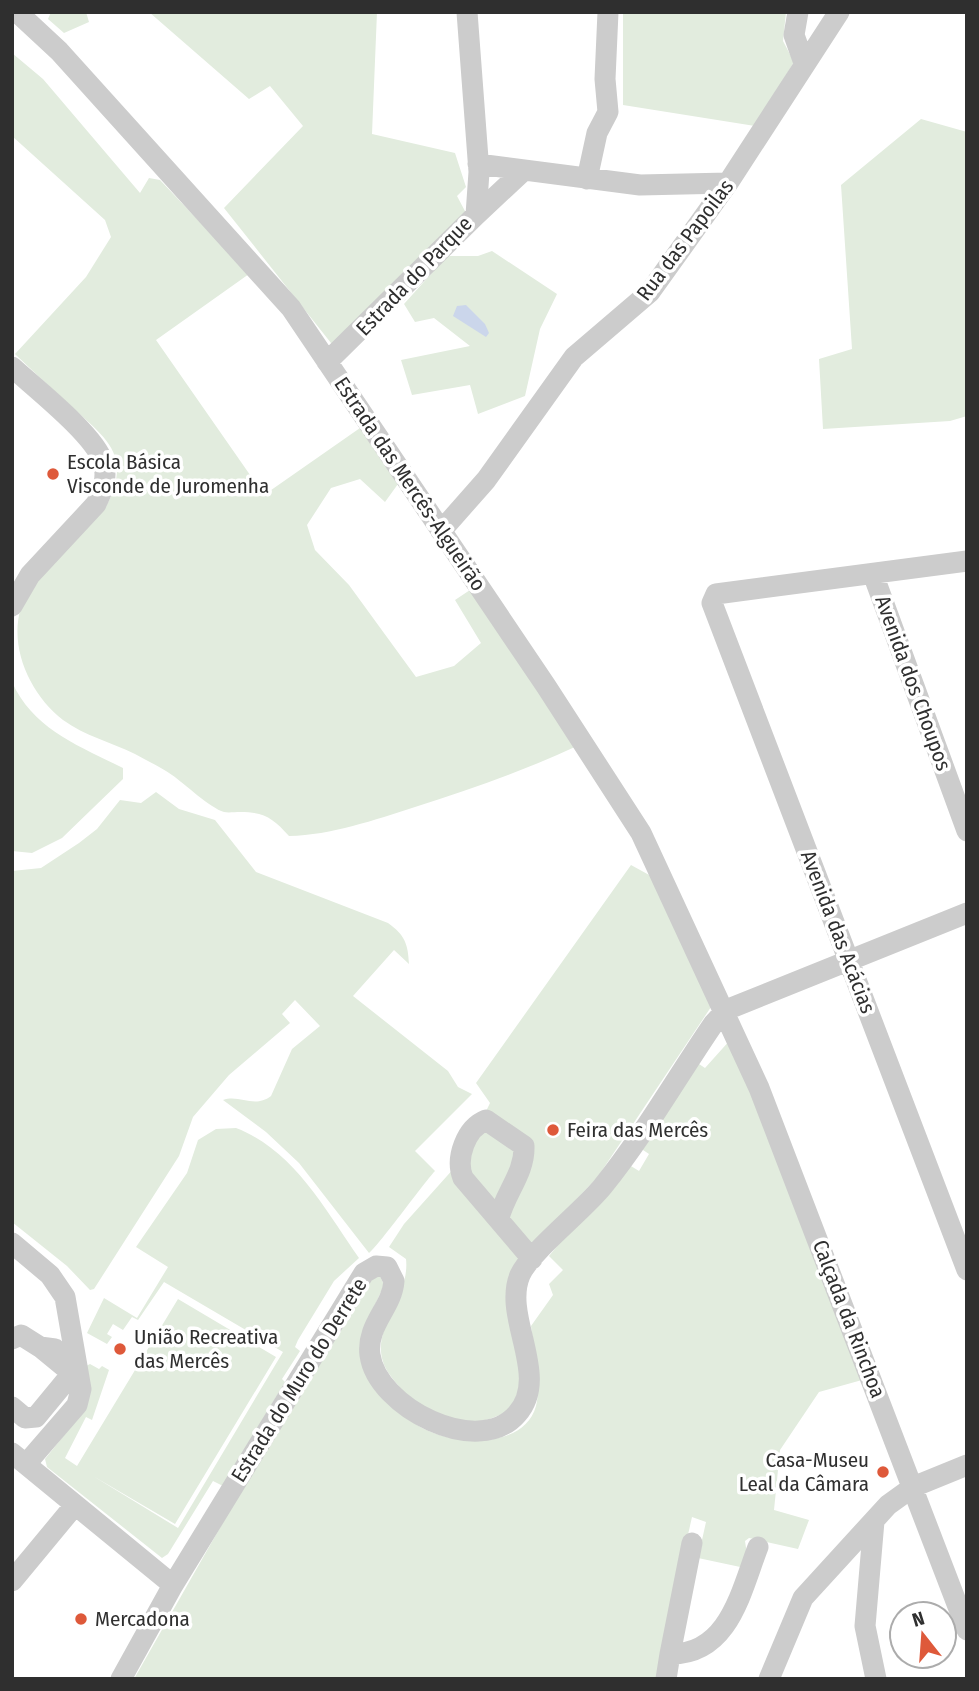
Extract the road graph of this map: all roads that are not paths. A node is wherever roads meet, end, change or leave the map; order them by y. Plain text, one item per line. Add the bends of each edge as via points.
1 (17, 12) edge
2 (467, 12) edge
3 (608, 12) edge
4 (798, 12) edge
5 (839, 12) edge
6 (804, 63) junction
7 (478, 164) junction
8 (522, 172) junction
9 (587, 180) junction
10 (729, 183) junction
11 (476, 215) junction
12 (327, 362) junction
13 (12, 367) edge
14 (442, 531) junction
15 (967, 561) edge
16 (873, 574) junction
17 (12, 606) edge
18 (967, 831) edge
19 (967, 913) edge
20 (849, 961) junction
21 (726, 1010) junction
22 (499, 1218) dead end
23 (12, 1243) edge
24 (532, 1259) junction
25 (967, 1270) edge
26 (12, 1339) edge
27 (40, 1347) junction
28 (74, 1350) junction
29 (12, 1408) edge
30 (19, 1459) edge
31 (967, 1465) edge
32 (913, 1487) junction
33 (75, 1505) junction
34 (874, 1521) junction
35 (691, 1543) dead end
36 (758, 1547) dead end
37 (12, 1581) edge
38 (173, 1584) junction
39 (967, 1630) edge
40 (670, 1654) junction
41 (121, 1679) edge
42 (666, 1679) edge
43 (769, 1679) edge
44 (876, 1679) edge

1 - 12 street, Estrada das Mercês-Algueirão via 59,51 273,285
2 - 7 street, Estrada do Parque
3 - 9 street via 604,79 608,112 597,133
4 - 6 street via 794,35
5 - 6 street, Rua das Papoilas
6 - 10 street, Rua das Papoilas
7 - 8 street
7 - 11 street, Estrada do Parque
8 - 9 street
8 - 11 street
9 - 10 street via 640,185
10 - 14 street, Rua das Papoilas via 650,292 574,357 479,489
11 - 12 street, Estrada do Parque
12 - 14 street, Estrada das Mercês-Algueirão
13 - 17 street via 87,437 105,469 103,492 96,504 30,575
14 - 21 street, Estrada das Mercês-Algueirão via 641,833
15 - 16 street
16 - 18 street, Avenida dos Choupos
16 - 20 street, Avenida das Acácias via 716,594 712,603
19 - 20 street
20 - 21 street
20 - 25 street, Avenida das Acácias
21 - 24 street, Estrada do Muro do Derrete via 602,1188
21 - 32 street, Calçada da Rinchoa
22 - 24 street
23 - 28 street via 59,1286 69,1307
24 - 38 street, Estrada do Muro do Derrete via 522,1272 516,1297 528,1393 512,1419 489,1430 460,1430 417,1413 392,1396 376,1375 369,1346 394,1281 387,1267 371,1269 348,1296
26 - 27 street via 21,1335
27 - 28 street
27 - 29 street via 68,1370 69,1377 36,1417 24,1418
28 - 30 street via 79,1401
30 - 33 street
31 - 32 street
32 - 34 street
32 - 39 street, Calçada da Rinchoa
33 - 37 street
33 - 38 street
34 - 43 street via 803,1598
34 - 44 street via 865,1626
35 - 40 street
36 - 40 street via 726,1628 712,1642 684,1655
38 - 41 street
40 - 42 street

